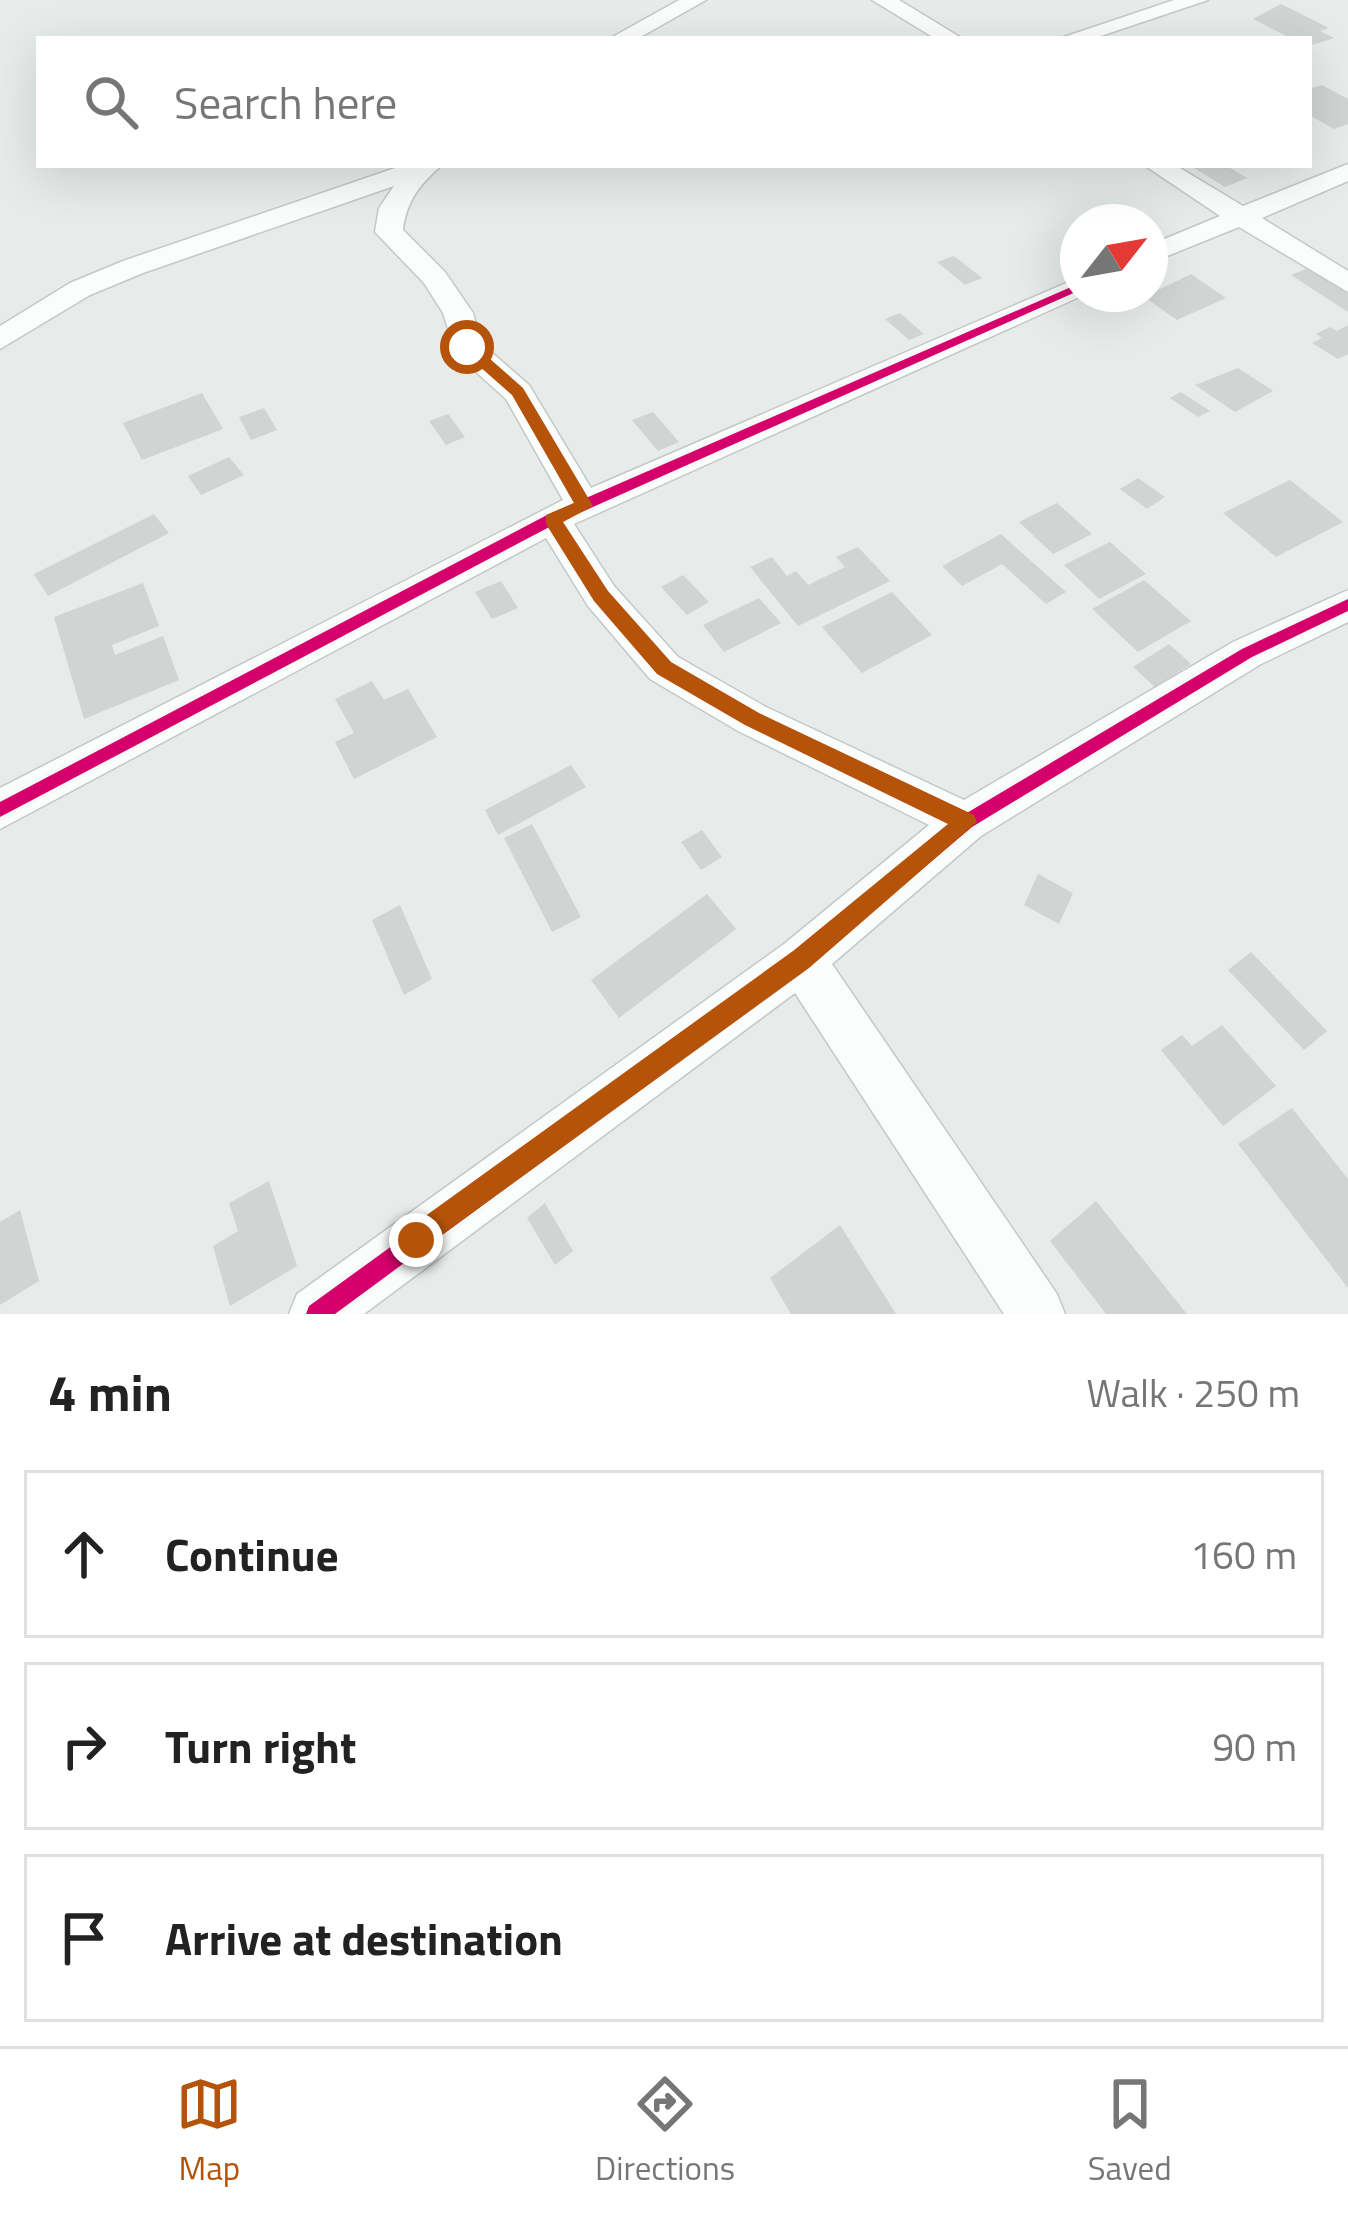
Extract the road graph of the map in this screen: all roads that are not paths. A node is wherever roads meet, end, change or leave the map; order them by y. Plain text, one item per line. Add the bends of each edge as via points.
1 (695, 0) edge
2 (884, 0) edge
3 (1197, 0) edge
4 (626, 36) edge
5 (947, 36) edge
6 (1079, 36) edge
7 (424, 168) edge
8 (1162, 168) edge
9 (1348, 172) edge
10 (1243, 216) junction
11 (1168, 248) edge
12 (1348, 283) edge
13 (1060, 294) edge
14 (0, 339) edge
15 (568, 513) junction
16 (1341, 620) edge
17 (0, 810) edge
18 (966, 822) junction
19 (801, 959) junction
20 (317, 1314) edge
21 (1037, 1314) edge

1 - 4 street
2 - 5 street
3 - 6 street
7 - 14 street via 134,267 80,289
7 - 15 street via 392,208 389,232 436,278 467,347 518,392
8 - 10 street
9 - 10 street
10 - 11 street
10 - 12 street
13 - 15 street
15 - 17 street
15 - 18 street via 601,596 664,668
16 - 18 street via 1247,653
18 - 19 street
19 - 20 street
19 - 21 street

